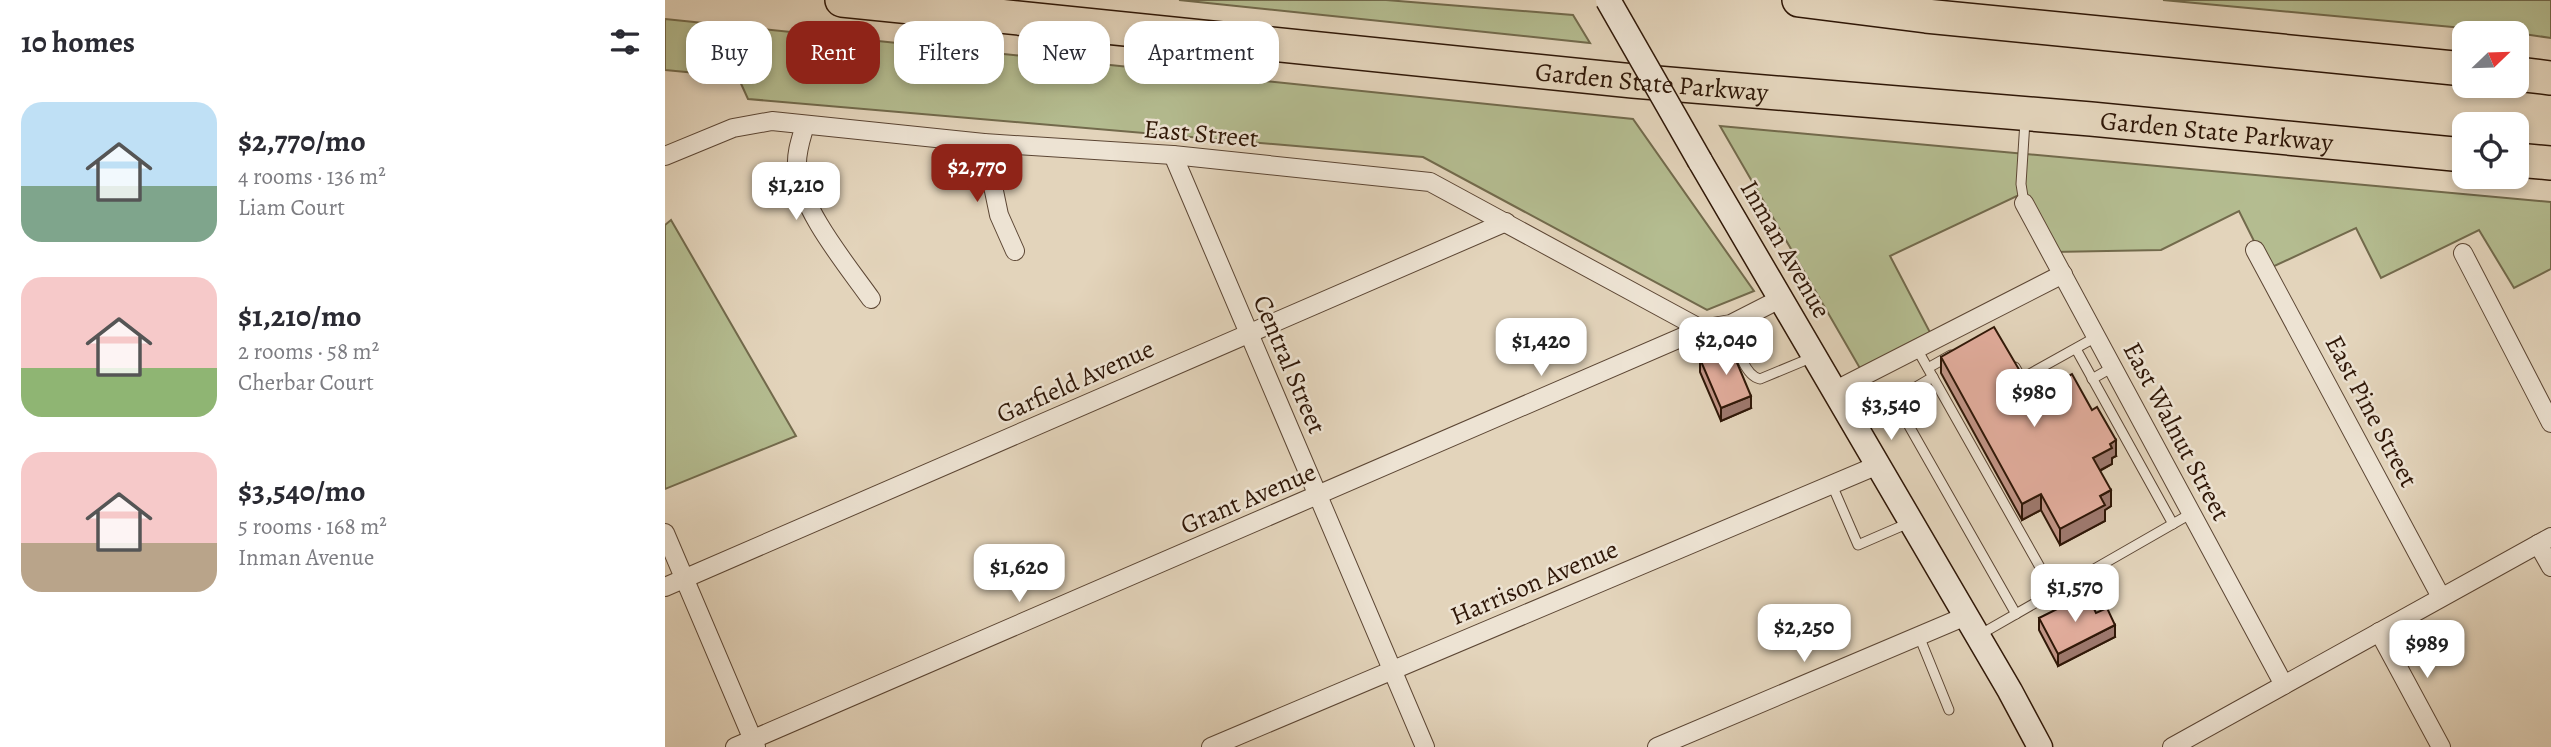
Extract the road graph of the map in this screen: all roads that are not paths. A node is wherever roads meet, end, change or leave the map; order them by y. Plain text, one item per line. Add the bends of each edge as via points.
1 (842, 0) edge
2 (1608, 0) edge
3 (1799, 0) edge
4 (1877, 4) edge
5 (2452, 68) edge
6 (2529, 75) edge
7 (2551, 78) edge
8 (2025, 114) junction
9 (805, 125) junction
10 (984, 143) junction
11 (2452, 154) edge
12 (1173, 155) junction
13 (665, 156) edge
14 (2529, 161) edge
15 (2551, 163) edge
16 (2024, 203) joint
17 (1506, 222) junction
18 (2255, 250) dead end
19 (1015, 251) dead end
20 (2463, 253) dead end
21 (2063, 274) junction
22 (1782, 298) junction
23 (871, 299) dead end
24 (1731, 324) junction
25 (1701, 329) junction
26 (1249, 334) junction
27 (2096, 337) junction
28 (1917, 349) junction
29 (2075, 349) junction
30 (1959, 351) edge
31 (2008, 355) edge
32 (1814, 356) junction
33 (2113, 367) junction
34 (1928, 368) junction
35 (1933, 377) junction
36 (2092, 379) junction
37 (1835, 391) junction
38 (2551, 423) edge
39 (1878, 465) junction
40 (1832, 485) junction
41 (1318, 496) junction
42 (2192, 513) junction
43 (1911, 522) junction
44 (2173, 524) junction
45 (665, 533) edge
46 (2545, 540) edge
47 (2551, 567) edge
48 (685, 578) junction
49 (665, 587) edge
50 (2054, 592) junction
51 (2441, 597) junction
52 (2015, 614) junction
53 (1972, 626) junction
54 (2379, 632) junction
55 (1919, 636) junction
56 (1392, 670) junction
57 (2284, 685) junction
58 (1949, 709) dead end
59 (755, 743) edge
60 (735, 747) edge
61 (1211, 747) edge
62 (1425, 747) edge
63 (1657, 747) edge
64 (2040, 747) edge
65 (2172, 747) edge
66 (2441, 747) edge

1 - 8 highway, Garden State Parkway via 1646,83
2 - 22 main road, Inman Avenue, bridge
3 - 4 highway
4 - 5 highway via 1926,16
6 - 7 highway
8 - 11 highway, Garden State Parkway
8 - 16 lane
9 - 10 street, East Street
9 - 13 street, East Street via 754,123
9 - 23 street via 797,160 804,190 818,225
10 - 12 street, East Street
10 - 19 street via 999,215
12 - 17 street, East Street via 1430,182
12 - 26 street, Central Street
14 - 15 highway
16 - 21 street, East Walnut Street
17 - 25 street, East Street
17 - 26 street, Garfield Avenue
18 - 51 street, East Pine Street
20 - 38 street
21 - 27 street, East Walnut Street
21 - 28 street
22 - 24 street, Grant Avenue
22 - 32 main road, Inman Avenue
24 - 25 street, Grant Avenue
24 - 32 lane via 1744,362 1756,379
25 - 41 street, Grant Avenue
26 - 41 street, Central Street
26 - 48 street, Garfield Avenue
27 - 29 lane
27 - 33 street, East Walnut Street
28 - 34 lane
28 - 37 street
29 - 31 lane via 2026,376 2019,374
29 - 36 lane
30 - 34 lane
32 - 37 main road, Inman Avenue
33 - 36 lane
33 - 42 street, East Walnut Street
34 - 35 lane
35 - 50 lane
35 - 52 lane via 1896,403
36 - 44 lane
37 - 39 main road, Inman Avenue
39 - 40 street, Harrison Avenue
39 - 43 main road, Inman Avenue
40 - 43 lane via 1858,545
40 - 56 street, Harrison Avenue
41 - 56 street, Central Street
41 - 59 street, Grant Avenue
42 - 44 lane
42 - 57 street, East Walnut Street
43 - 53 main road, Inman Avenue
44 - 50 lane
45 - 48 street
46 - 47 street
46 - 51 street
48 - 49 street, Garfield Avenue
48 - 59 street
50 - 52 lane
51 - 54 street
52 - 53 lane
53 - 55 street
53 - 64 main road, Inman Avenue
54 - 57 street
54 - 66 street
55 - 58 lane
55 - 63 street
56 - 61 street, Harrison Avenue
56 - 62 street, Central Street
57 - 65 street
59 - 60 street, Grant Avenue

